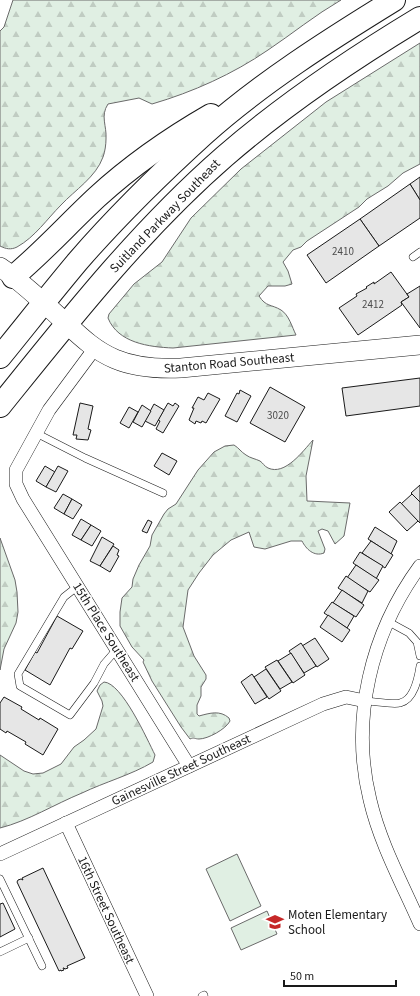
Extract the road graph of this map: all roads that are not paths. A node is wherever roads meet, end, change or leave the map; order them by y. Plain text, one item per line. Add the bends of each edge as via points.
1 (394, 0) edge
2 (420, 18) edge
3 (282, 74) junction
4 (420, 252) edge
5 (413, 257) dead end
6 (6, 272) edge
7 (44, 304) junction
8 (66, 324) junction
9 (420, 345) edge
10 (95, 348) junction
11 (0, 357) edge
12 (0, 406) edge
13 (36, 433) junction
14 (162, 493) dead end
15 (420, 566) edge
16 (78, 586) junction
17 (387, 621) junction
18 (117, 649) junction
19 (420, 656) edge
20 (420, 666) edge
21 (365, 701) junction
22 (189, 766) junction
23 (66, 823) junction
24 (0, 854) edge
25 (0, 879) edge
26 (420, 924) edge
27 (29, 938) junction
28 (0, 952) edge
29 (42, 966) dead end
30 (147, 996) edge

1 - 3 highway
2 - 8 highway, Suitland Parkway Southeast via 331,75 225,156 136,244
3 - 6 highway via 198,122 151,153 97,197 36,257
3 - 7 highway via 204,134 142,194 79,261
4 - 5 lane
6 - 7 street, Stanton Road Southeast
7 - 8 street, Stanton Road Southeast
7 - 11 highway
8 - 10 street, Stanton Road Southeast
8 - 12 highway, Suitland Parkway Southeast
9 - 10 street, Stanton Road Southeast via 167,368 147,368 128,363
10 - 13 street, 15th Place Southeast via 49,410
13 - 14 lane
13 - 16 street, 15th Place Southeast via 16,470 16,484
15 - 17 street
16 - 18 street, 15th Place Southeast
16 - 18 lane via 64,597 18,674 20,686 70,715
17 - 19 lane via 409,633 417,642
17 - 21 street via 372,661
18 - 22 street, 15th Place Southeast
20 - 21 lane via 418,680 409,699 400,703
21 - 22 street, Gainesville Street Southeast via 346,698 330,702
21 - 26 street via 363,751 369,799 387,852
22 - 23 street, Gainesville Street Southeast
23 - 24 street, Gainesville Street Southeast
23 - 30 street, 16th Street Southeast
25 - 27 lane
27 - 28 lane
27 - 29 lane

